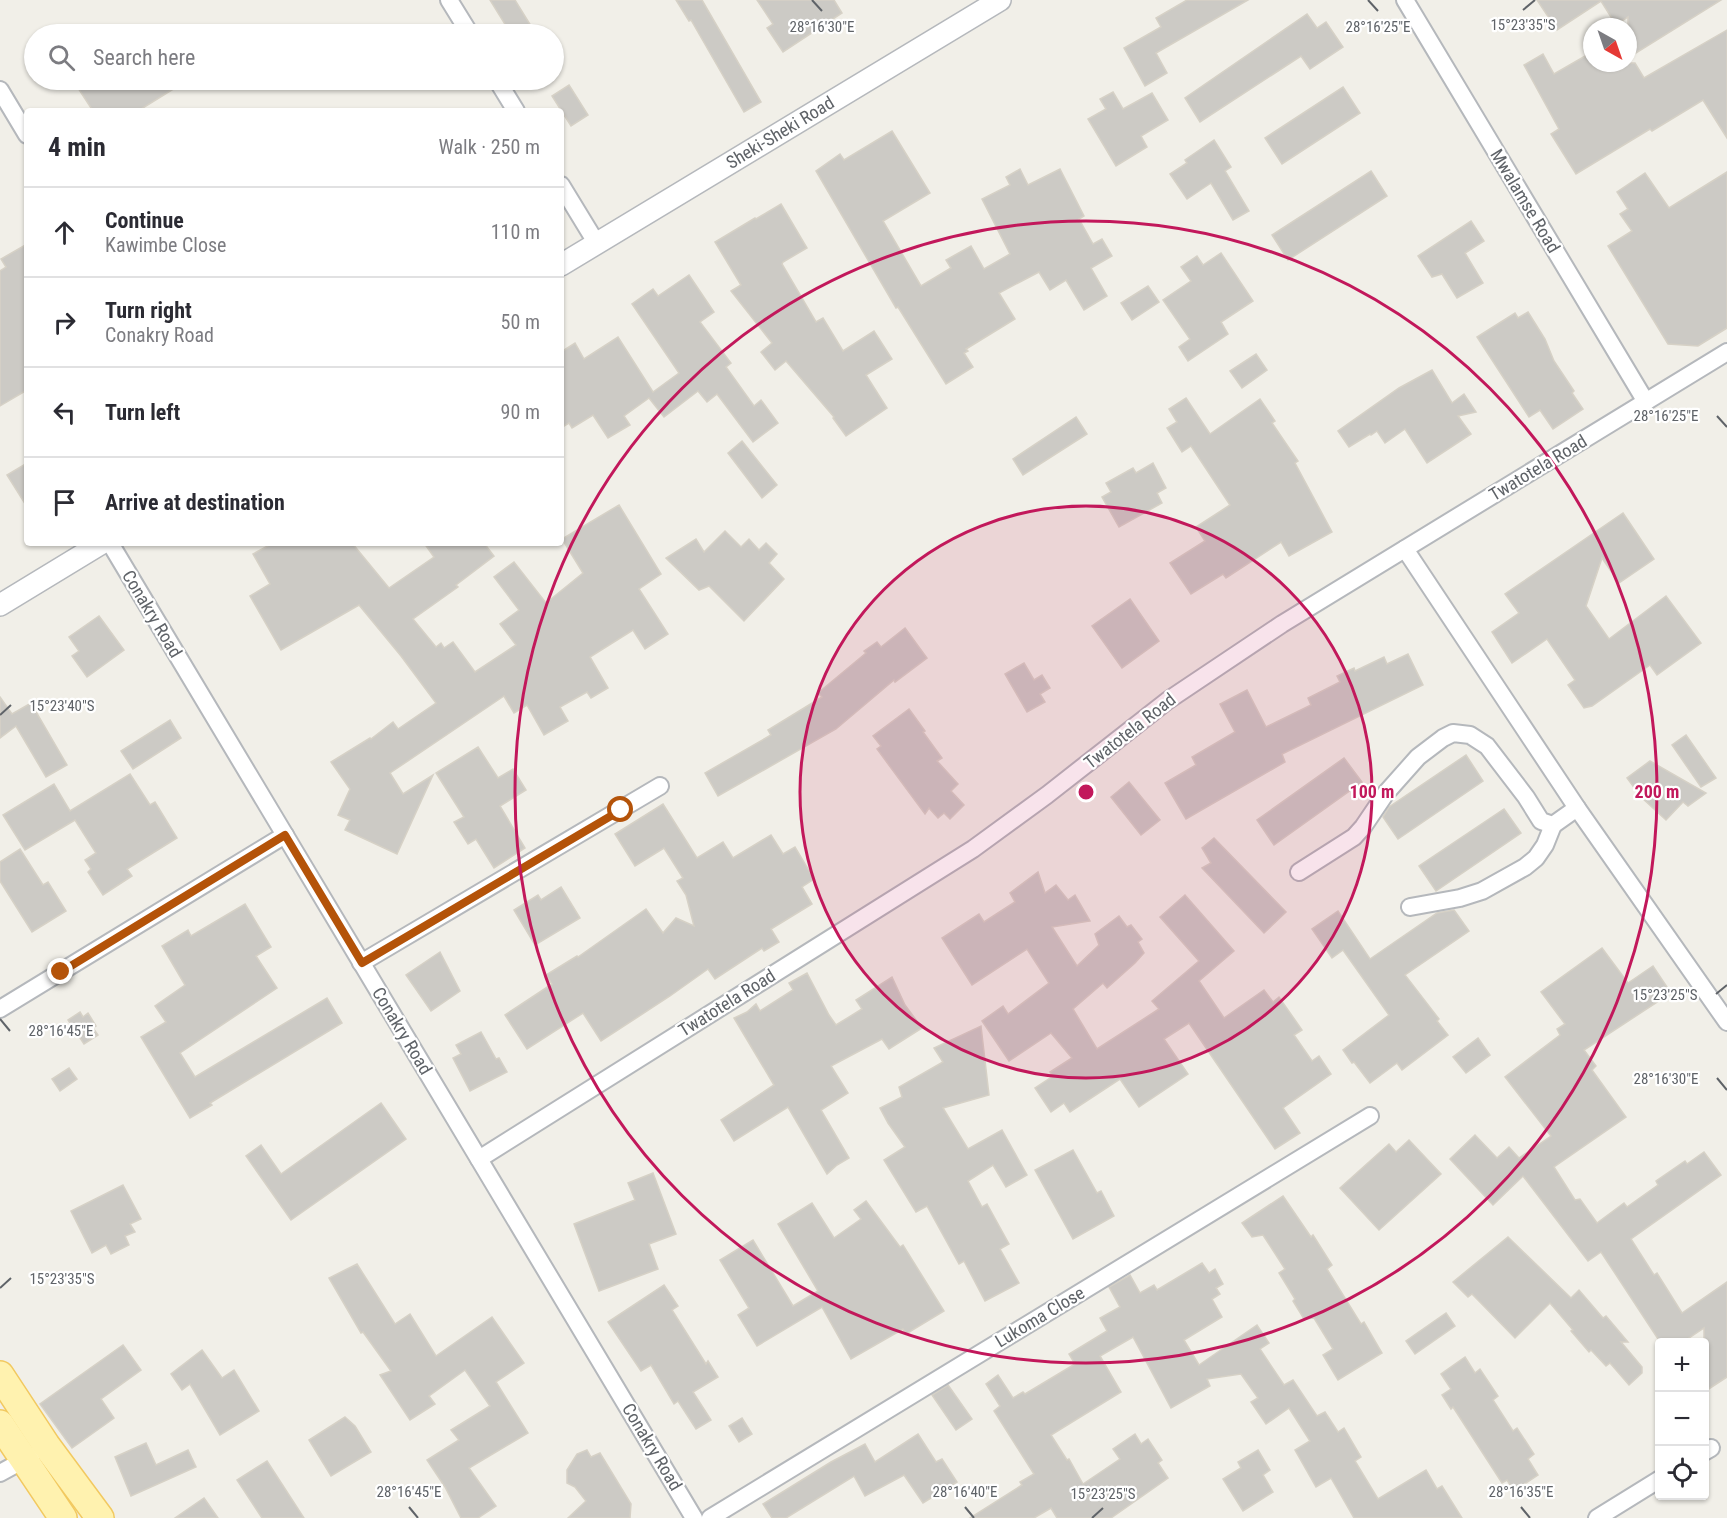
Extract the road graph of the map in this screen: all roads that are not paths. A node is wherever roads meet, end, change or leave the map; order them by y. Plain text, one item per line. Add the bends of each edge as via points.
1 (449, 0) edge
2 (1000, 0) edge
3 (1405, 0) edge
4 (464, 24) edge
5 (0, 90) edge
6 (503, 90) edge
7 (514, 108) edge
8 (24, 130) edge
9 (564, 190) edge
10 (597, 244) junction
11 (564, 263) edge
12 (1727, 352) edge
13 (1646, 402) junction
14 (97, 546) edge
15 (112, 546) edge
16 (1404, 549) junction
17 (0, 605) edge
18 (660, 786) dead end
19 (1577, 808) junction
20 (1553, 825) junction
21 (285, 835) junction
22 (1299, 872) dead end
23 (1410, 907) dead end
24 (362, 963) junction
25 (0, 1009) edge
26 (1727, 1022) edge
27 (1370, 1116) dead end
28 (478, 1159) junction
29 (0, 1374) edge
30 (0, 1424) edge
31 (46, 1445) junction
32 (24, 1460) junction
33 (0, 1473) edge
34 (1655, 1482) edge
35 (63, 1518) edge
36 (100, 1518) edge
37 (694, 1518) edge
38 (710, 1518) edge
39 (1597, 1518) edge

1 - 4 street
2 - 10 street, Sheki-Sheki Road
3 - 13 street, Mwalamse Road
5 - 8 street
6 - 7 street
9 - 10 street
10 - 11 street, Sheki-Sheki Road
12 - 13 street, Twatotela Road
13 - 16 street, Twatotela Road
14 - 17 street
15 - 21 street, Conakry Road
16 - 19 street
16 - 28 street, Twatotela Road via 1167,701 973,849
18 - 24 street
19 - 20 street
19 - 26 street
20 - 22 street via 1541,821 1487,746 1470,735 1453,733 1418,757 1354,837
20 - 23 street via 1545,845 1525,867 1482,891
21 - 24 street, Conakry Road
21 - 25 street
24 - 28 street, Conakry Road
27 - 38 street, Lukoma Close
28 - 37 street, Conakry Road
29 - 31 main road
30 - 32 main road
31 - 32 street
31 - 36 main road
32 - 33 street
32 - 35 main road
34 - 39 street

